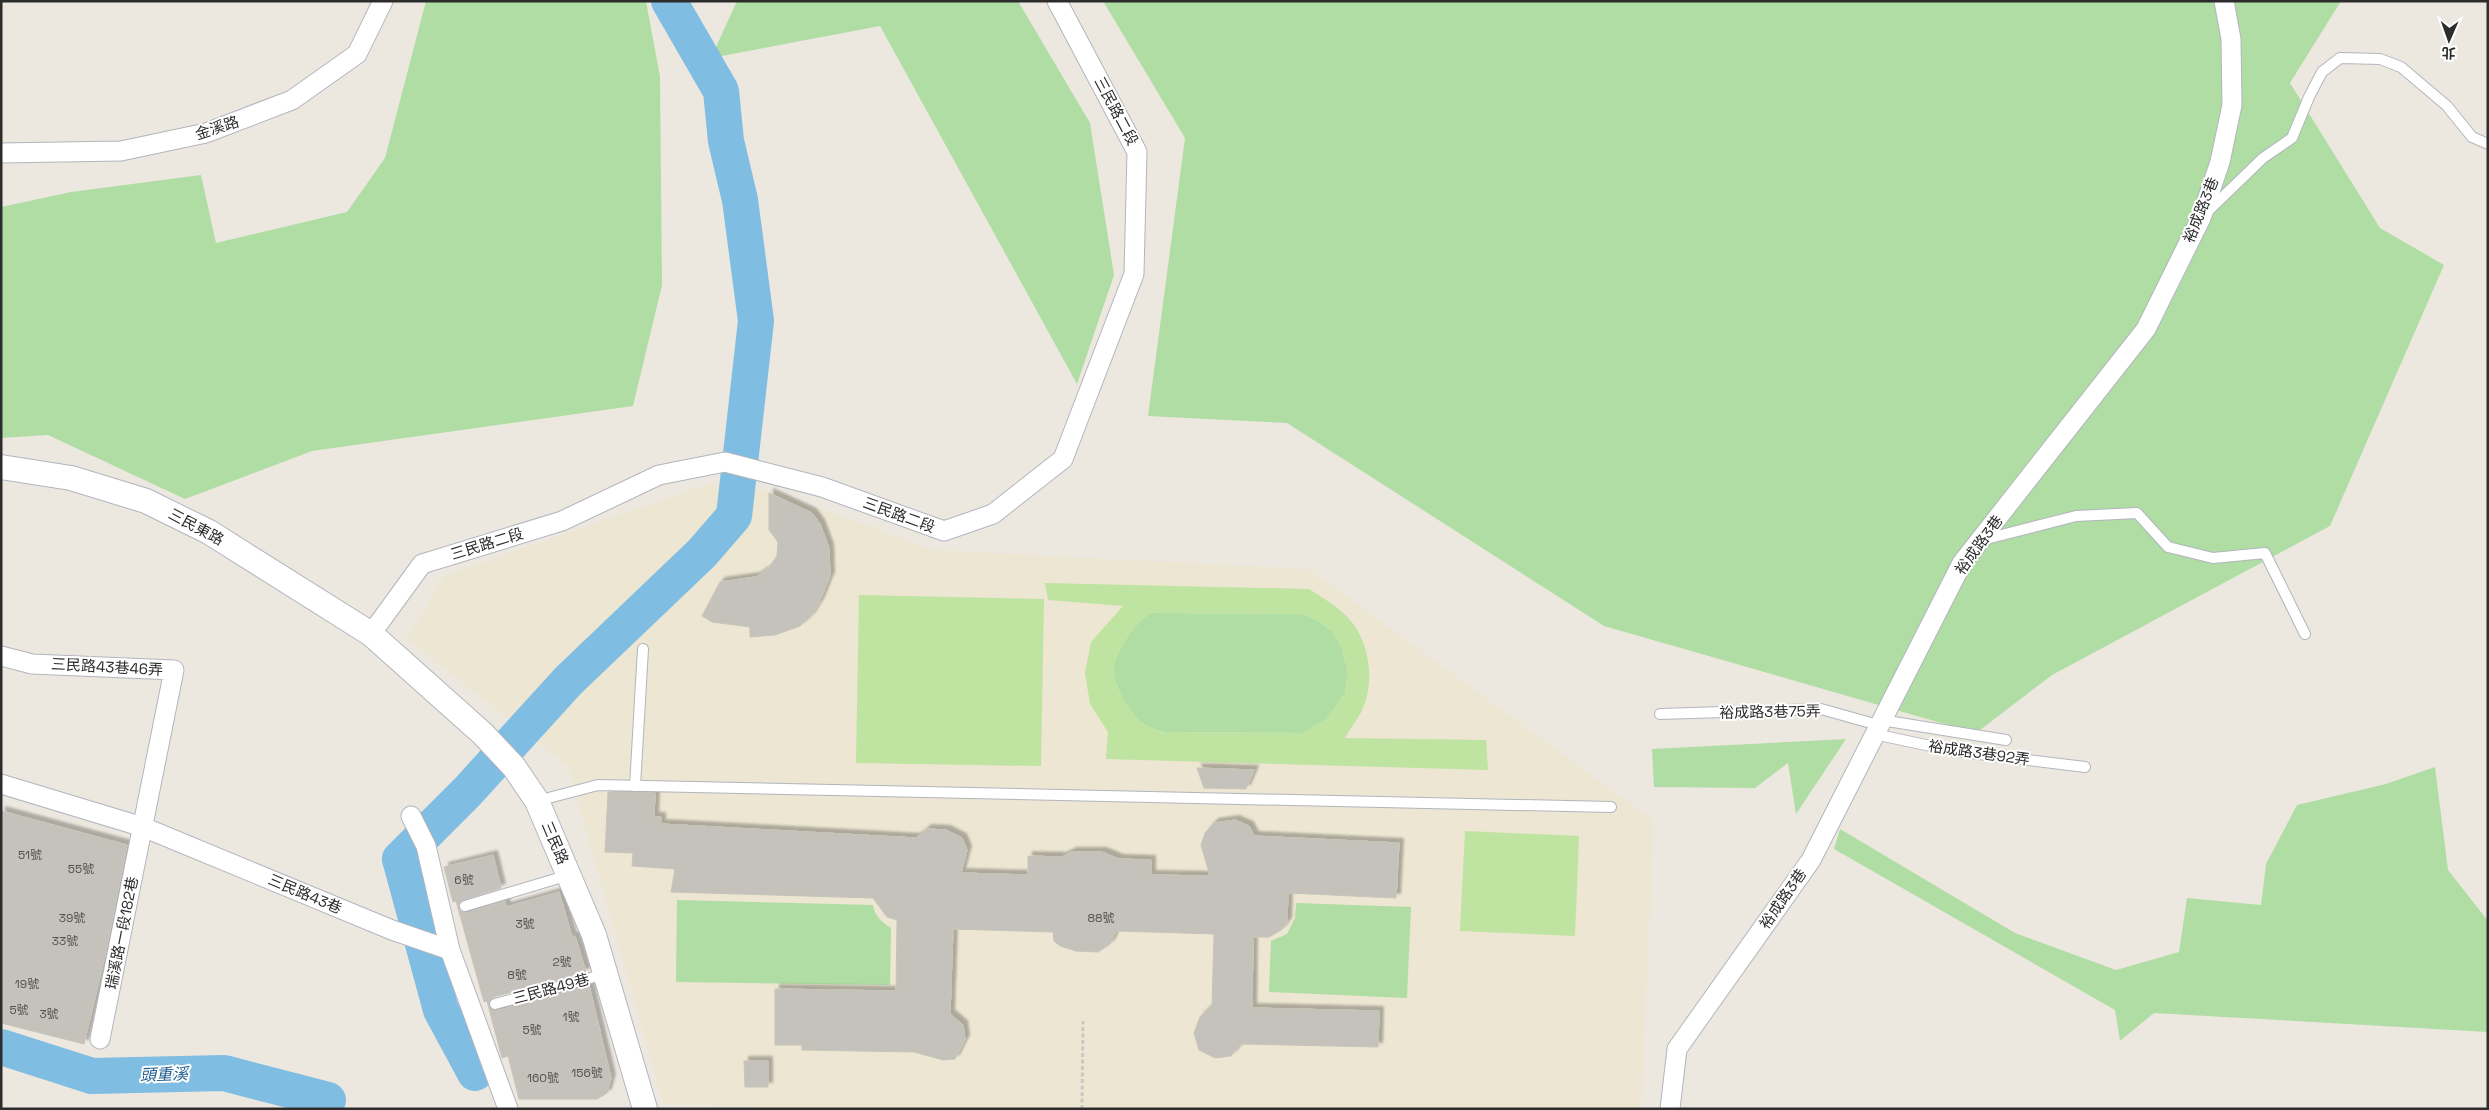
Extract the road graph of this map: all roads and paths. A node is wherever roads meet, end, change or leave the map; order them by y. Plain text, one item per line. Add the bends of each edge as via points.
1 (383, 1) edge
2 (1057, 1) edge
3 (2224, 1) edge
4 (2488, 144) edge
5 (1, 153) edge
6 (2201, 218) junction
7 (1, 468) edge
8 (1981, 540) junction
9 (371, 634) junction
10 (2305, 634) dead end
11 (643, 649) dead end
12 (1, 656) edge
13 (1660, 714) dead end
14 (1878, 726) junction
15 (2006, 740) dead end
16 (2085, 767) dead end
17 (1, 784) edge
18 (634, 786) junction
19 (537, 801) junction
20 (1610, 807) dead end
21 (411, 816) dead end
22 (143, 827) junction
23 (569, 875) junction
24 (465, 906) dead end
25 (450, 950) junction
26 (606, 974) junction
27 (495, 1004) dead end
28 (1083, 1021) dead end
29 (100, 1039) dead end
30 (508, 1109) edge
31 (645, 1109) edge
32 (1082, 1109) edge
33 (1670, 1109) edge

1 - 5 street, 金溪路 via 357,54 292,100 206,133 121,152
2 - 9 street, 三民路二段 via 1137,152 1134,274 1063,459 993,514 944,531 814,485 726,462 659,475 562,521 422,564
3 - 6 street, 裕成路3巷 via 2231,39 2232,105 2220,162
4 - 6 lane via 2472,137 2447,106 2401,67 2380,59 2340,58 2322,72 2292,138 2263,158
6 - 8 street, 裕成路3巷 via 2146,330
7 - 9 street, 三民東路 via 71,478 146,501 209,532
8 - 10 lane via 2076,516 2137,513 2168,547 2214,558 2265,553
8 - 14 street, 裕成路3巷 via 1962,563
9 - 19 street, 三民路 via 483,734 514,767
11 - 18 lane
12 - 22 street, 三民路43巷46弄 via 32,664 174,670
13 - 14 lane, 裕成路3巷75弄 via 1821,709
14 - 15 lane
14 - 16 lane, 裕成路3巷92弄 via 1954,751
14 - 33 street, 裕成路3巷 via 1811,860 1677,1049
17 - 22 street, 三民路43巷
18 - 19 lane via 598,785
18 - 20 lane
19 - 23 street, 三民路
21 - 25 street via 426,846
22 - 25 street, 三民路43巷 via 392,930
22 - 29 street, 瑞溪路一段182巷
23 - 24 lane
23 - 26 street, 三民路
25 - 30 street
26 - 27 lane, 三民路49巷
26 - 31 street, 三民路
28 - 32 path

